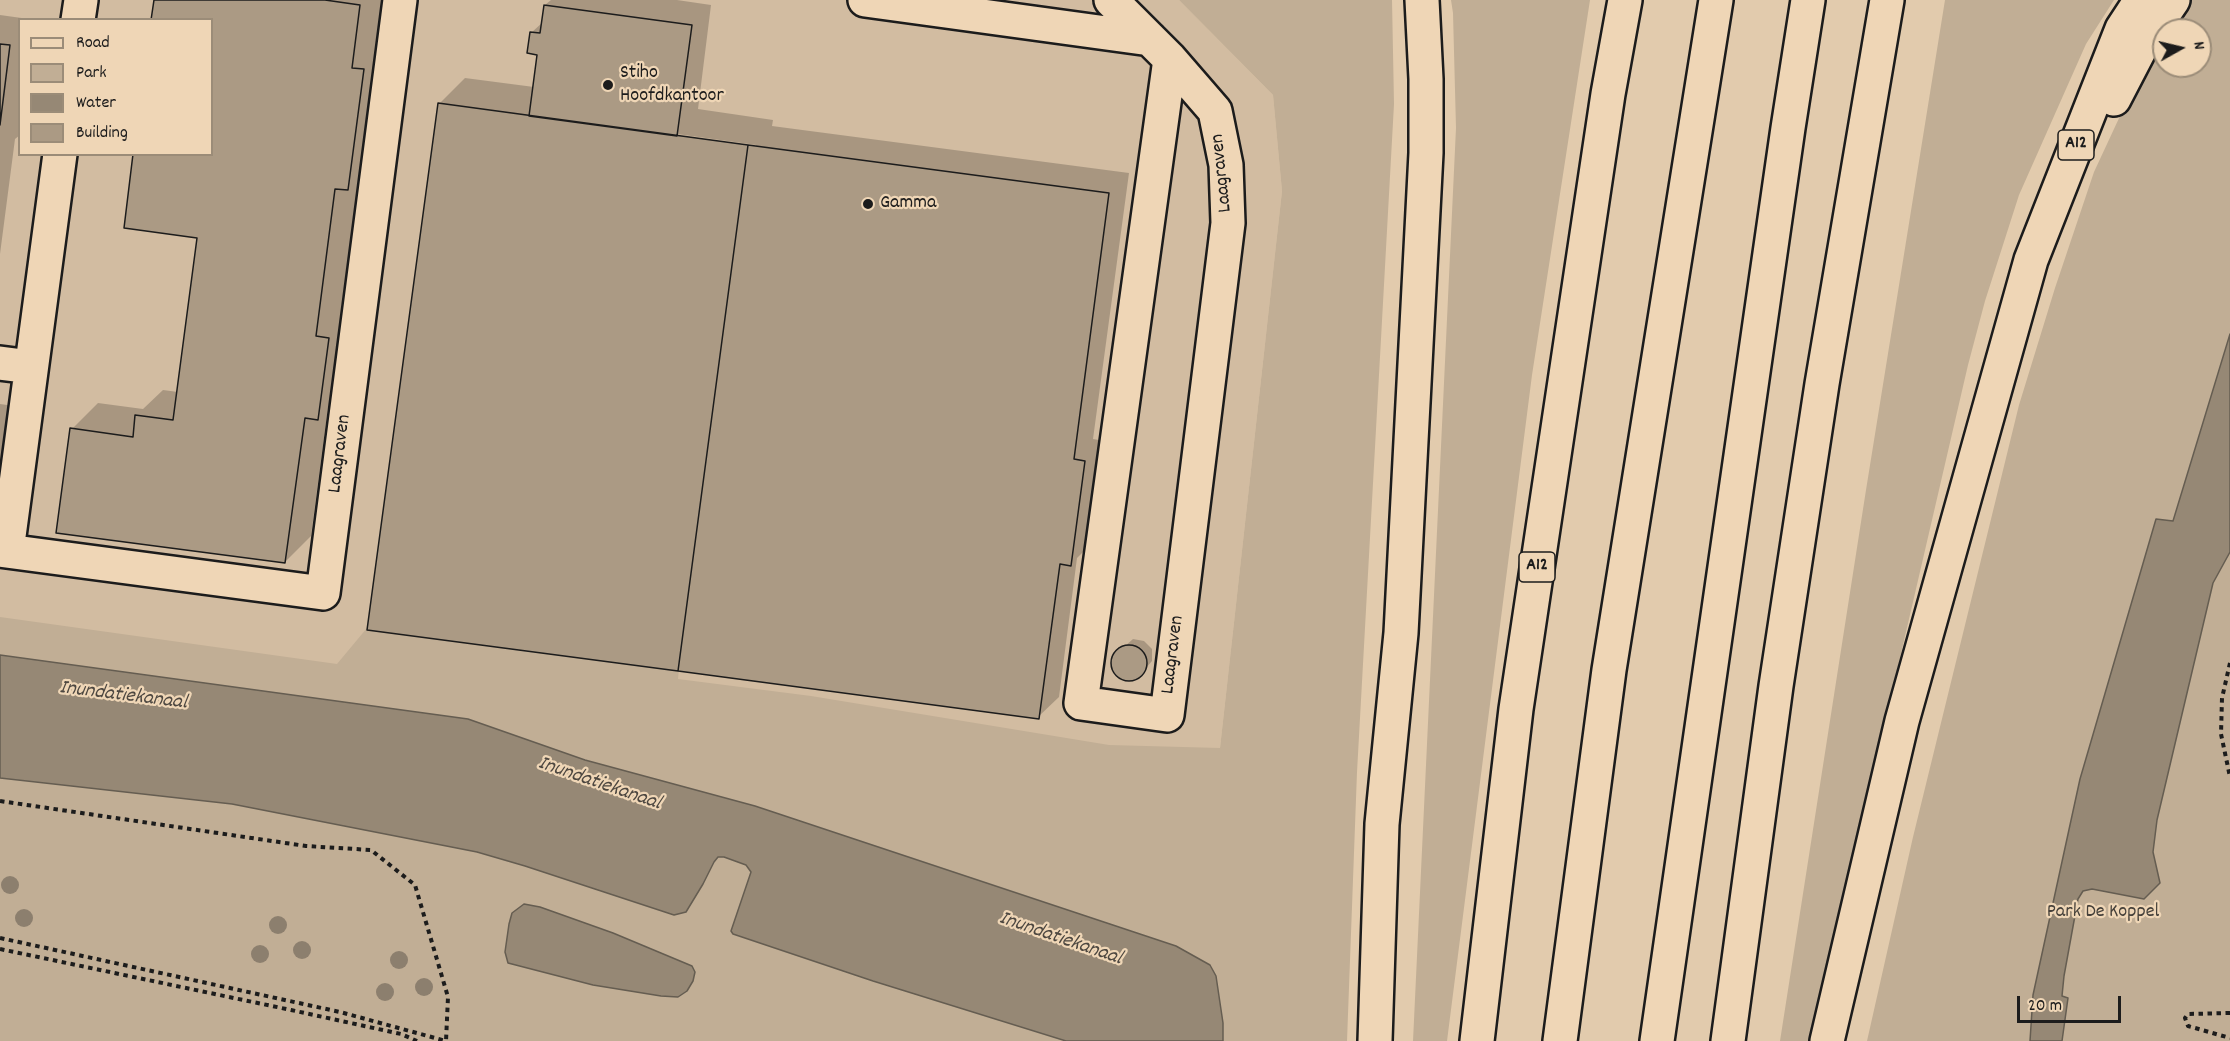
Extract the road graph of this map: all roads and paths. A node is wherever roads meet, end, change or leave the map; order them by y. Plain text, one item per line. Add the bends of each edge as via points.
1 (81, 0) edge
2 (400, 0) edge
3 (865, 0) edge
4 (1112, 0) edge
5 (1422, 0) edge
6 (1625, 0) edge
7 (1716, 0) edge
8 (1808, 0) edge
9 (1887, 0) edge
10 (2141, 0) edge
11 (2173, 0) edge
12 (78, 18) edge
13 (1160, 49) junction
14 (60, 156) edge
15 (2031, 260) junction
16 (16, 365) edge
17 (3, 550) edge
18 (2230, 663) edge
19 (2230, 777) edge
20 (0, 801) edge
21 (0, 938) edge
22 (0, 949) edge
23 (2230, 1013) edge
24 (2230, 1038) edge
25 (417, 1041) edge
26 (446, 1041) edge
27 (1375, 1041) edge
28 (1477, 1041) edge
29 (1560, 1041) edge
30 (1657, 1041) edge
31 (1728, 1041) edge
32 (1827, 1041) edge

1 - 12 main road
2 - 17 main road, Laagraven via 323,593
3 - 13 main road
4 - 13 main road, Laagraven
5 - 27 main road via 1425,165 1401,633 1382,824
6 - 28 main road, A12 via 1516,709
7 - 29 main road via 1609,670
8 - 30 main road
9 - 31 main road via 1822,384
10 - 15 main road, A12 via 2122,29
11 - 15 main road, A12 via 2141,47
13 - 13 main road, Laagraven via 1081,703 1167,715 1228,223 1226,165 1215,111
14 - 16 main road, Laagraven
15 - 32 main road, A12 via 1902,721
16 - 17 main road, Laagraven
18 - 19 path via 2222,698 2221,734
20 - 26 path via 306,846 370,850 415,885 448,997
21 - 26 path via 340,1012
22 - 25 path via 302,1012
23 - 24 path via 2188,1014 2185,1018 2188,1026

